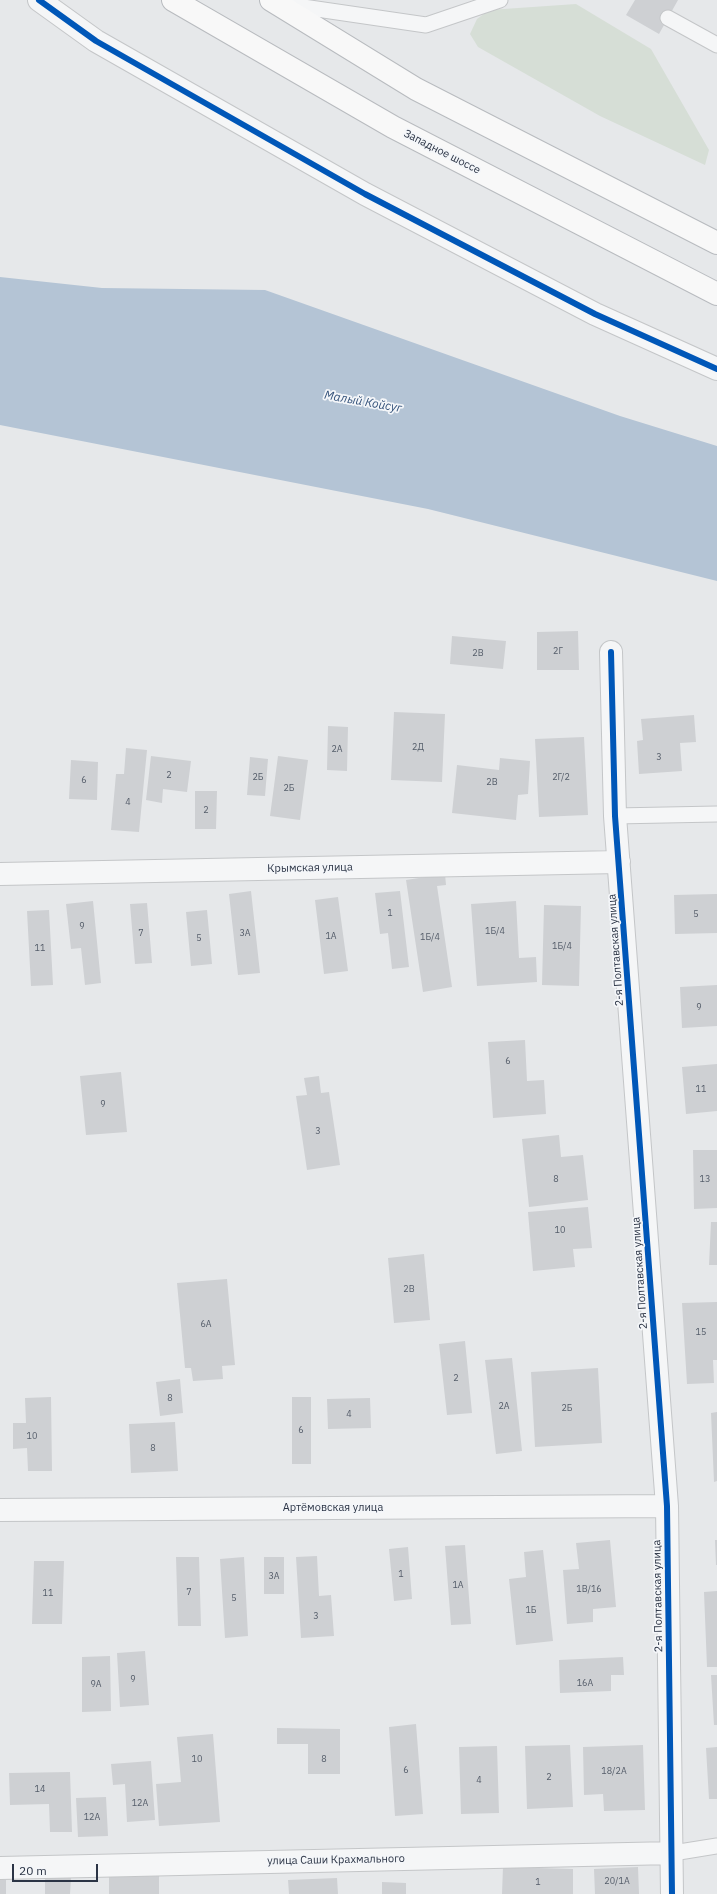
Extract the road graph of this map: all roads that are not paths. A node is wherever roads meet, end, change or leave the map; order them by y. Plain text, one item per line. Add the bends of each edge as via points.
1 (39, 0) edge
2 (173, 0) edge
3 (500, 0) edge
4 (273, 1) edge
5 (668, 18) dead end
6 (717, 45) edge
7 (717, 243) edge
8 (717, 294) edge
9 (717, 369) edge
10 (611, 652) dead end
11 (717, 814) edge
12 (615, 816) junction
13 (619, 862) junction
14 (0, 874) edge
15 (667, 1506) junction
16 (0, 1510) edge
17 (717, 1846) edge
18 (672, 1853) junction
19 (0, 1868) edge
20 (672, 1894) edge

1 - 9 street via 96,41 365,194 595,314
2 - 8 highway, Западное шоссе via 393,127
3 - 4 lane via 426,25
4 - 7 highway via 416,89
5 - 6 lane
10 - 12 street, 2-я Полтавская улица
11 - 12 lane
12 - 13 street, 2-я Полтавская улица
13 - 14 street, Крымская улица
13 - 15 street, 2-я Полтавская улица
15 - 16 street, Артёмовская улица
15 - 18 street, 2-я Полтавская улица
17 - 18 lane
18 - 19 street, улица Саши Крахмального
18 - 20 street, 2-я Полтавская улица

